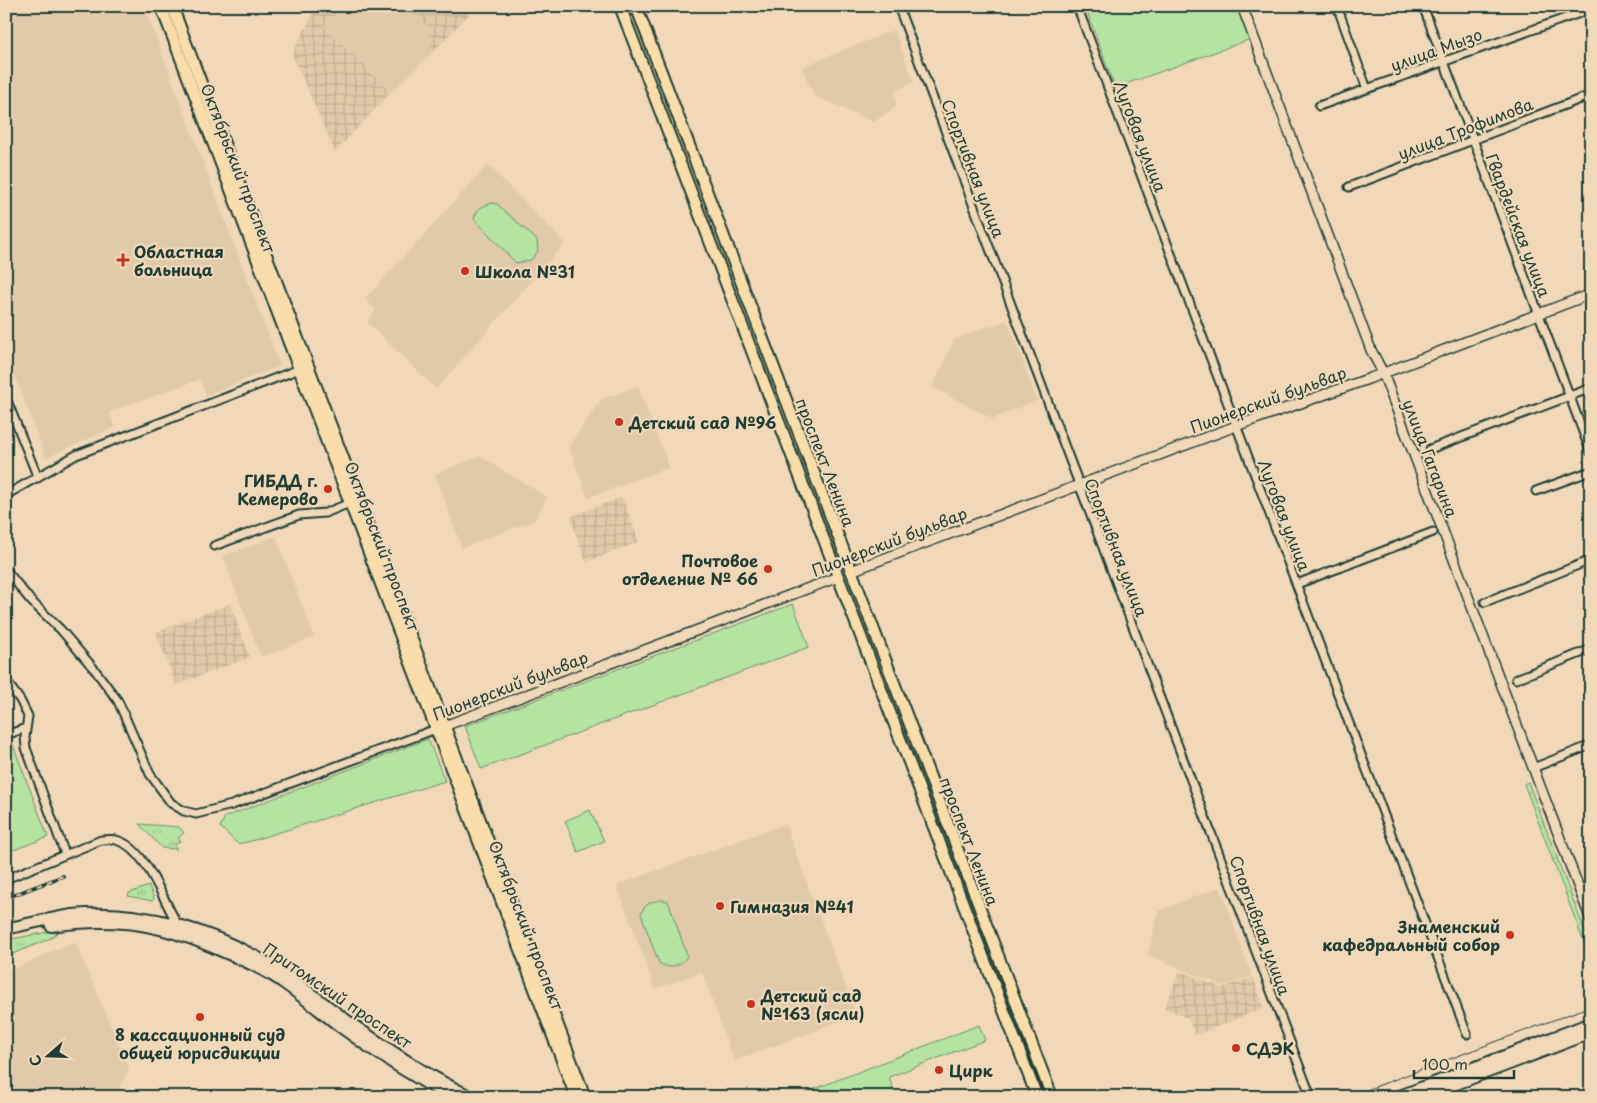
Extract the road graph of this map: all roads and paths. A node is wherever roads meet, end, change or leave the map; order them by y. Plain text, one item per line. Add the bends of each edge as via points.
1 (161, 6) edge
2 (172, 6) edge
3 (620, 6) edge
4 (636, 6) edge
5 (898, 6) edge
6 (1077, 6) edge
7 (1242, 6) edge
8 (1337, 6) edge
9 (1423, 6) edge
10 (1591, 9) edge
11 (1443, 61) junction
12 (1367, 89) junction
13 (1591, 95) edge
14 (1320, 106) dead end
15 (1472, 140) junction
16 (1349, 187) dead end
17 (706, 189) junction
18 (692, 196) junction
19 (1591, 294) edge
20 (1538, 314) junction
21 (304, 367) junction
22 (1383, 373) junction
23 (1591, 388) edge
24 (1570, 396) junction
25 (6, 398) edge
26 (1236, 426) junction
27 (1430, 449) dead end
28 (1591, 453) edge
29 (1591, 471) edge
30 (38, 478) junction
31 (1079, 485) junction
32 (1536, 491) dead end
33 (6, 495) edge
34 (350, 503) junction
35 (1433, 532) dead end
36 (214, 546) dead end
37 (1591, 560) edge
38 (851, 572) junction
39 (7, 574) edge
40 (838, 577) junction
41 (1297, 584) junction
42 (1484, 602) dead end
43 (1591, 649) edge
44 (1516, 679) dead end
45 (6, 681) edge
46 (440, 727) junction
47 (26, 728) junction
48 (6, 735) edge
49 (1591, 745) edge
50 (1533, 768) junction
51 (66, 854) junction
52 (6, 879) edge
53 (1591, 920) edge
54 (178, 925) junction
55 (6, 930) edge
56 (6, 937) edge
57 (1591, 1023) edge
58 (1591, 1033) edge
59 (1467, 1034) dead end
60 (1478, 1071) junction
61 (451, 1097) edge
62 (472, 1097) edge
63 (576, 1097) edge
64 (585, 1097) edge
65 (1036, 1097) edge
66 (1052, 1097) edge
67 (1311, 1097) edge
68 (1397, 1097) edge
69 (1422, 1097) edge

1 - 21 main road, Октябрьский проспект
2 - 21 main road, Октябрьский проспект
3 - 18 main road, проспект Ленина
4 - 17 main road, проспект Ленина
5 - 31 street, Спортивная улица
6 - 26 street, Луговая улица
7 - 22 street, улица Гагарина via 1371,350
8 - 12 street
9 - 11 street, Гвардейская улица
10 - 11 street, улица Мызо
11 - 12 street, улица Мызо
11 - 15 street, Гвардейская улица
12 - 14 street, улица Мызо
13 - 15 street, улица Трофимова
15 - 16 street, улица Трофимова
15 - 20 street, Гвардейская улица
17 - 18 main road
17 - 38 main road, проспект Ленина
18 - 40 main road, проспект Ленина
19 - 20 street, Пионерский бульвар
20 - 22 street, Пионерский бульвар
20 - 24 street, Гвардейская улица
21 - 30 street via 76,455
21 - 34 main road, Октябрьский проспект
21 - 46 main road, Октябрьский проспект
22 - 26 street, Пионерский бульвар
22 - 50 street, улица Гагарина
23 - 24 street
24 - 27 street
24 - 28 street, Гвардейская улица
25 - 30 street
26 - 31 street, Пионерский бульвар
26 - 41 street, Луговая улица
29 - 32 street
30 - 33 street
31 - 38 street, Пионерский бульвар
31 - 67 street, Спортивная улица
34 - 36 street via 325,513 299,515
34 - 46 main road, Октябрьский проспект
35 - 41 street
37 - 42 street
38 - 40 main road, Пионерский бульвар
38 - 66 main road, проспект Ленина
39 - 46 street, Пионерский бульвар via 61,630 118,701 150,774 171,803 184,811 196,814 232,804
40 - 46 street, Пионерский бульвар
40 - 65 main road, проспект Ленина
41 - 59 street, Луговая улица
43 - 44 street
45 - 47 street via 28,716
46 - 63 main road, Октябрьский проспект
46 - 64 main road, Октябрьский проспект
47 - 48 street
47 - 51 street via 26,748
49 - 50 street
50 - 53 street, улица Гагарина
51 - 52 street
51 - 54 street via 100,840 117,840 132,847 156,881
54 - 55 main road, Притомский проспект via 126,915 81,915
54 - 62 main road, Притомский проспект via 219,940 269,965 422,1069
56 - 61 main road, Притомский проспект via 44,927 91,921 146,924 177,932 262,969 344,1029
57 - 60 main road
58 - 60 main road
60 - 68 main road
60 - 69 main road

